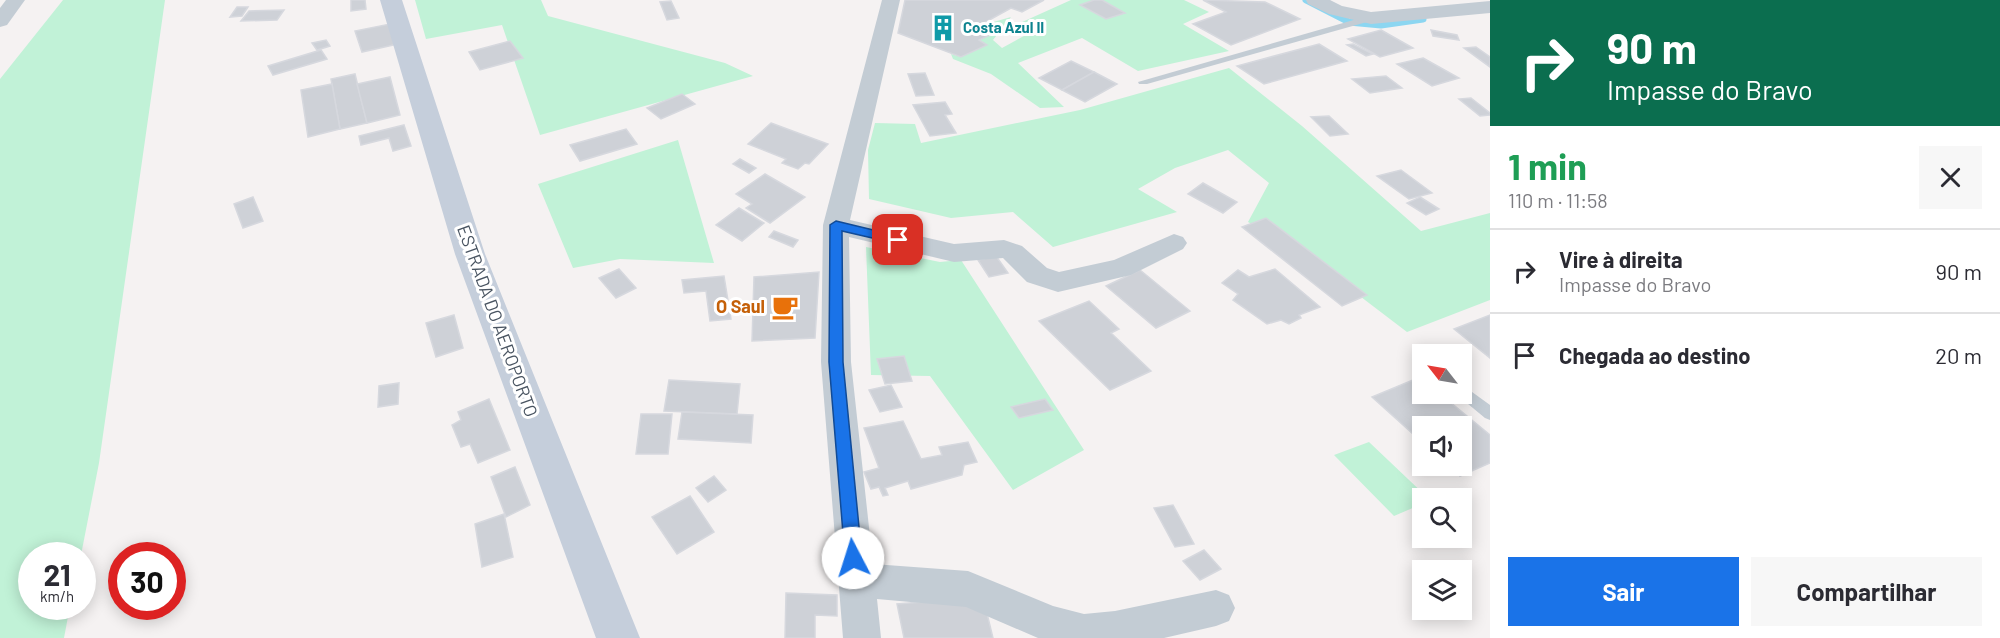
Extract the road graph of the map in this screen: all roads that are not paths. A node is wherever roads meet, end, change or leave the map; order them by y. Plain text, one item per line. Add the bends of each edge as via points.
1 (16, 0) edge
2 (391, 0) edge
3 (891, 0) edge
4 (1315, 0) edge
5 (1490, 7) edge
6 (1371, 18) junction
7 (0, 21) edge
8 (1143, 82) dead end
9 (836, 225) junction
10 (1174, 243) dead end
11 (1472, 399) edge
12 (1490, 414) edge
13 (855, 580) junction
14 (1216, 608) dead end
15 (618, 638) edge
16 (862, 638) edge

1 - 7 street
2 - 15 main road, ESTRADA DO AEROPORTO via 470,254
3 - 9 street
4 - 6 street via 1336,10
5 - 6 street
6 - 8 lane
9 - 10 street via 954,253 1005,249 1037,275 1058,282 1121,268
9 - 13 street via 836,362
11 - 12 lane
13 - 14 street via 968,589 1052,625 1084,633
13 - 16 street

